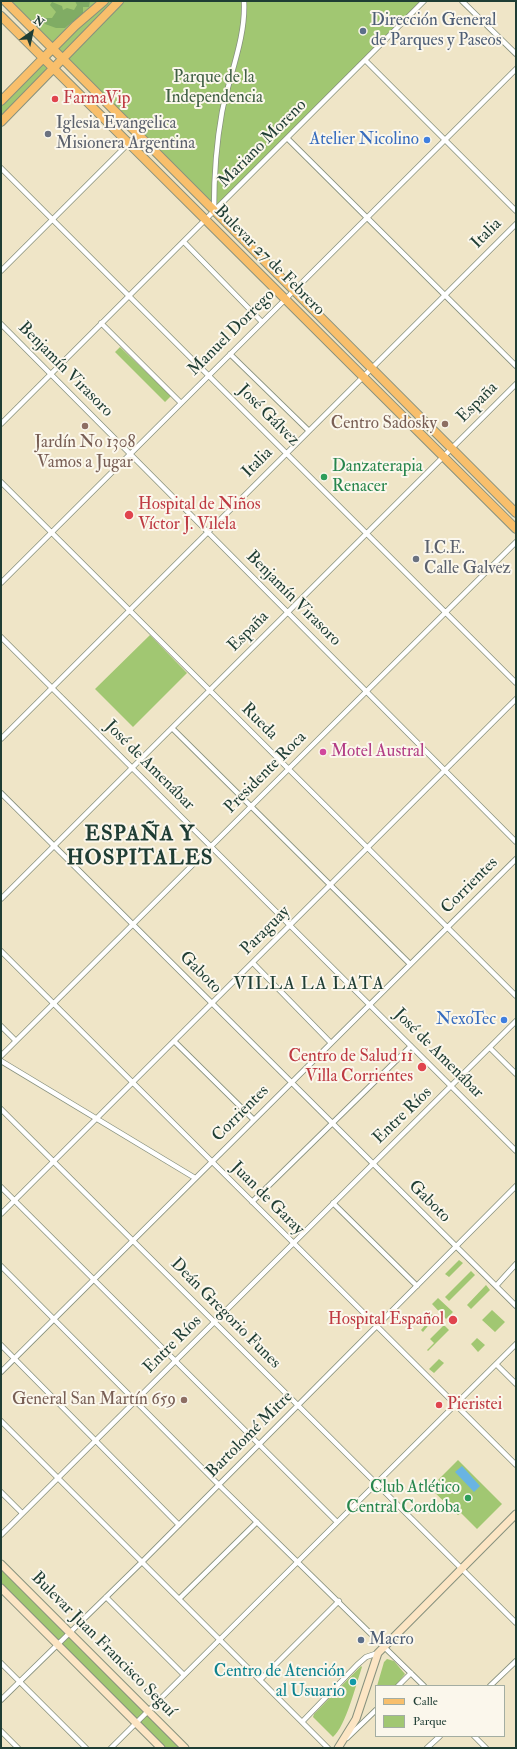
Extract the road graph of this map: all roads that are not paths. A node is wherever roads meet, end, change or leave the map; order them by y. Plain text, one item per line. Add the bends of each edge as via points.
1 (5, 1) edge
2 (104, 1) edge
3 (119, 1) edge
4 (244, 1) edge
5 (424, 1) edge
6 (462, 1) edge
7 (1, 16) edge
8 (53, 50) junction
9 (516, 54) edge
10 (44, 59) junction
11 (62, 59) junction
12 (365, 60) junction
13 (53, 68) junction
14 (516, 69) edge
15 (1, 101) edge
16 (1, 122) edge
17 (137, 135) junction
18 (288, 138) junction
19 (445, 140) junction
20 (129, 143) junction
21 (1, 168) edge
22 (516, 211) edge
23 (214, 212) junction
24 (367, 217) junction
25 (52, 220) junction
26 (206, 220) junction
27 (516, 224) edge
28 (184, 242) junction
29 (1, 271) edge
30 (293, 291) junction
31 (128, 295) junction
32 (445, 295) junction
33 (286, 298) junction
34 (262, 322) junction
35 (101, 323) junction
36 (1, 324) edge
37 (230, 354) junction
38 (516, 366) edge
39 (371, 368) junction
40 (50, 374) junction
41 (208, 376) junction
42 (364, 376) junction
43 (516, 384) edge
44 (181, 403) junction
45 (1, 424) edge
46 (309, 431) junction
47 (451, 448) junction
48 (130, 454) junction
49 (286, 454) junction
50 (444, 456) junction
51 (1, 482) edge
52 (516, 513) edge
53 (516, 529) edge
54 (51, 532) junction
55 (208, 532) junction
56 (366, 534) junction
57 (516, 542) edge
58 (1, 582) edge
59 (129, 610) junction
60 (288, 612) junction
61 (446, 612) junction
62 (1, 637) edge
63 (516, 682) edge
64 (52, 688) junction
65 (210, 690) junction
66 (367, 691) junction
67 (516, 700) edge
68 (172, 728) junction
69 (1, 739) edge
70 (132, 768) junction
71 (288, 769) junction
72 (444, 771) junction
73 (1, 793) edge
74 (250, 807) junction
75 (516, 842) edge
76 (54, 846) junction
77 (211, 847) junction
78 (367, 848) junction
79 (516, 859) edge
80 (330, 886) junction
81 (1, 899) edge
82 (133, 924) junction
83 (290, 925) junction
84 (447, 928) junction
85 (1, 951) edge
86 (253, 963) junction
87 (410, 964) junction
88 (516, 996) edge
89 (212, 1003) junction
90 (54, 1004) junction
91 (370, 1005) junction
92 (516, 1021) edge
93 (1, 1026) edge
94 (16, 1041) junction
95 (174, 1041) junction
96 (331, 1043) junction
97 (411, 1046) junction
98 (490, 1048) junction
99 (1, 1056) edge
100 (1, 1061) edge
101 (516, 1074) edge
102 (292, 1082) junction
103 (132, 1083) junction
104 (452, 1087) junction
105 (1, 1109) edge
106 (96, 1119) junction
107 (254, 1120) junction
108 (333, 1124) junction
109 (516, 1151) edge
110 (54, 1161) junction
111 (212, 1162) junction
112 (373, 1164) junction
113 (195, 1178) junction
114 (516, 1186) edge
115 (1, 1187) edge
116 (15, 1201) junction
117 (252, 1202) junction
118 (333, 1203) junction
119 (1, 1214) edge
120 (133, 1240) junction
121 (293, 1244) junction
122 (456, 1246) junction
123 (516, 1264) edge
124 (1, 1266) edge
125 (94, 1279) junction
126 (417, 1286) junction
127 (496, 1286) junction
128 (516, 1306) edge
129 (54, 1319) junction
130 (214, 1322) junction
131 (376, 1326) junction
132 (516, 1344) edge
133 (1, 1345) edge
134 (14, 1358) junction
135 (175, 1361) junction
136 (496, 1364) junction
137 (1, 1372) edge
138 (516, 1384) edge
139 (135, 1401) junction
140 (298, 1405) junction
141 (455, 1405) junction
142 (1, 1421) edge
143 (96, 1440) junction
144 (259, 1444) junction
145 (516, 1465) edge
146 (58, 1478) junction
147 (376, 1483) junction
148 (219, 1485) junction
149 (1, 1492) edge
150 (22, 1513) junction
151 (516, 1514) edge
152 (257, 1522) junction
153 (337, 1522) junction
154 (179, 1525) junction
155 (1, 1535) edge
156 (298, 1561) junction
157 (142, 1562) junction
158 (1, 1564) edge
159 (461, 1568) junction
160 (1, 1588) edge
161 (106, 1597) junction
162 (179, 1599) junction
163 (339, 1601) junction
164 (516, 1623) edge
165 (69, 1633) junction
166 (219, 1640) junction
167 (58, 1644) junction
168 (384, 1646) junction
169 (378, 1653) junction
170 (516, 1661) edge
171 (1, 1663) edge
172 (411, 1673) junction
173 (184, 1675) junction
174 (260, 1680) junction
175 (20, 1682) junction
176 (399, 1685) edge
177 (423, 1685) edge
178 (491, 1685) edge
179 (1, 1700) edge
180 (148, 1711) junction
181 (375, 1711) edge
182 (302, 1722) junction
183 (136, 1723) junction
184 (1, 1731) edge
185 (439, 1737) edge
186 (475, 1737) edge
187 (343, 1742) junction
188 (18, 1748) edge
189 (86, 1748) edge
190 (111, 1748) edge
191 (161, 1748) edge
192 (185, 1748) edge
193 (328, 1748) edge
194 (338, 1748) edge
195 (427, 1748) edge
196 (486, 1748) edge

1 - 8 main road, Bulevar 27 de Febrero
2 - 8 main road via 75,26
3 - 11 main road
4 - 23 street via 241,32 222,113
5 - 12 street, Mariano Moreno
6 - 9 street
7 - 10 main road, Bulevar 27 de Febrero
8 - 10 main road
8 - 11 main road, Bulevar 27 de Febrero
10 - 13 main road, Bulevar 27 de Febrero
10 - 15 main road
11 - 13 main road
11 - 17 main road, Bulevar 27 de Febrero
12 - 18 street, Mariano Moreno
12 - 19 street
13 - 16 main road
13 - 20 main road, Bulevar 27 de Febrero
14 - 19 street, Manuel Dorrego
17 - 20 street
17 - 23 main road, Bulevar 27 de Febrero
18 - 23 street, Mariano Moreno
18 - 24 street
19 - 22 street
19 - 24 street, Manuel Dorrego
20 - 25 street
20 - 26 main road, Bulevar 27 de Febrero
21 - 25 street, José Gálvez
23 - 26 street, Mariano Moreno
23 - 30 main road, Bulevar 27 de Febrero
24 - 30 street, Manuel Dorrego
24 - 32 street
25 - 29 street
25 - 31 street, José Gálvez
26 - 28 street, Mariano Moreno
26 - 33 main road, Bulevar 27 de Febrero
27 - 32 street, Italia
28 - 31 street, Mariano Moreno
28 - 34 street
30 - 33 street, Manuel Dorrego
30 - 39 main road, Bulevar 27 de Febrero
31 - 35 street, Mariano Moreno
31 - 41 street, José Gálvez
32 - 38 street
32 - 39 street, Italia
33 - 34 street, Manuel Dorrego
33 - 42 main road, Bulevar 27 de Febrero
34 - 37 street, Manuel Dorrego
35 - 40 street, Mariano Moreno
35 - 44 street
36 - 40 street, Benjamín Virasoro
37 - 41 street, Manuel Dorrego
37 - 46 street
39 - 42 street, Italia
39 - 47 main road, Bulevar 27 de Febrero
40 - 45 street, Mariano Moreno
40 - 48 street, Benjamín Virasoro
41 - 44 street, Manuel Dorrego
41 - 49 street, José Gálvez
42 - 46 street, Italia
42 - 50 main road, Bulevar 27 de Febrero
43 - 47 street, España
44 - 48 street, Manuel Dorrego
46 - 49 street, Italia
47 - 50 street, España
47 - 52 main road, Bulevar 27 de Febrero
48 - 54 street, Manuel Dorrego
48 - 55 street, Benjamín Virasoro
49 - 55 street, Italia
49 - 56 street, José Gálvez
50 - 53 main road, Bulevar 27 de Febrero
50 - 56 street, España
51 - 54 street, Rueda
54 - 58 street, Manuel Dorrego
54 - 59 street, Rueda
55 - 59 street, Italia
55 - 60 street, Benjamín Virasoro
56 - 60 street, España
56 - 61 street, José Gálvez
57 - 61 street, Presidente Roca
59 - 64 street, Italia
59 - 65 street, Rueda
60 - 65 street, España
60 - 66 street, Benjamín Virasoro
61 - 63 street, José Gálvez
61 - 66 street, Presidente Roca
62 - 64 street, José de Amenábar
64 - 69 street, Italia
64 - 70 street, José de Amenábar
65 - 68 street, España
65 - 71 street, Rueda
66 - 71 street, Presidente Roca
66 - 72 street, Benjamín Virasoro
67 - 72 street, Paraguay
68 - 70 street, España
68 - 74 street
70 - 76 street, España
70 - 77 street, José de Amenábar
71 - 74 street, Presidente Roca
71 - 78 street, Rueda
72 - 75 street, Benjamín Virasoro
72 - 78 street, Paraguay
73 - 76 street, Gaboto
74 - 77 street, Presidente Roca
74 - 80 street
76 - 81 street, España
76 - 82 street, Gaboto
77 - 82 street, Presidente Roca
77 - 83 street, José de Amenábar
78 - 80 street, Paraguay
78 - 84 street, Rueda
79 - 84 street, Corrientes
80 - 83 street, Paraguay
80 - 87 street
82 - 89 street, Gaboto
82 - 90 street, Presidente Roca
83 - 86 street, Paraguay
83 - 91 street, José de Amenábar
84 - 87 street, Corrientes
84 - 88 street, Rueda
85 - 90 street, Juan de Garay
86 - 89 street, Paraguay
86 - 96 street
87 - 91 street, Corrientes
89 - 95 street, Paraguay
89 - 102 street, Gaboto
90 - 94 street, Presidente Roca
90 - 103 street, Juan de Garay
91 - 96 street, Corrientes
91 - 97 street, José de Amenábar
92 - 98 street, Entre Ríos
93 - 94 street
94 - 99 street, Presidente Roca
95 - 103 street, Paraguay
95 - 107 street
96 - 102 street, Corrientes
97 - 104 street, José de Amenábar
97 - 108 street
98 - 101 street
98 - 104 street, Entre Ríos
100 - 106 street
102 - 107 street, Corrientes
102 - 108 street, Gaboto
103 - 106 street, Paraguay
103 - 111 street, Juan de Garay
104 - 109 street, José de Amenábar
104 - 112 street, Entre Ríos
105 - 110 street, Deán Gregorio Funes
106 - 110 street, Paraguay
106 - 113 street
107 - 111 street, Corrientes
108 - 112 street, Gaboto
108 - 117 street
110 - 116 street, Paraguay
110 - 120 street, Deán Gregorio Funes
111 - 113 street, Corrientes
111 - 117 street, Juan de Garay
112 - 118 street, Entre Ríos
112 - 122 street, Gaboto
113 - 120 street, Corrientes
114 - 122 street, Bartolomé Mitre
115 - 116 street
116 - 119 street, Paraguay
116 - 125 street
117 - 121 street, Juan de Garay
118 - 121 street, Entre Ríos
118 - 126 street
120 - 125 street, Corrientes
120 - 130 street, Deán Gregorio Funes
121 - 130 street, Entre Ríos
121 - 131 street, Juan de Garay
122 - 126 street, Bartolomé Mitre
122 - 127 street, Gaboto
123 - 127 street
124 - 129 street
125 - 129 street, Corrientes
125 - 135 street
126 - 131 street, Bartolomé Mitre
127 - 128 street, Gaboto
129 - 134 street, Corrientes
129 - 139 street
130 - 135 street, Entre Ríos
130 - 140 street, Deán Gregorio Funes
131 - 140 street, Bartolomé Mitre
131 - 141 street, Juan de Garay
132 - 136 street
133 - 134 street
134 - 137 street, Corrientes
134 - 143 street
135 - 139 street, Entre Ríos
135 - 144 street
136 - 138 street
136 - 141 street
139 - 143 street, Entre Ríos
139 - 148 street
140 - 144 street, Bartolomé Mitre
140 - 147 street, Deán Gregorio Funes
141 - 145 street, Juan de Garay
141 - 147 street
142 - 146 street
143 - 146 street, Entre Ríos
143 - 154 street
144 - 148 street, Bartolomé Mitre
144 - 153 street
146 - 150 street, Entre Ríos
146 - 157 street
147 - 153 street
147 - 159 street, Deán Gregorio Funes
148 - 152 street
148 - 154 street, Bartolomé Mitre
149 - 150 street
150 - 155 street, Entre Ríos
151 - 159 main road
152 - 156 street
152 - 162 street
153 - 156 street
154 - 157 street, Bartolomé Mitre
156 - 163 street
156 - 166 street
157 - 161 street, Bartolomé Mitre
157 - 162 street
158 - 165 main road, Bulevar Juan Francisco Seguí
159 - 164 street, Deán Gregorio Funes
159 - 168 main road
160 - 167 main road, Bulevar Juan Francisco Seguí
161 - 165 street, Bartolomé Mitre
161 - 173 street
162 - 166 street
163 - 168 street
163 - 174 street
165 - 167 street, Bartolomé Mitre
165 - 180 main road, Bulevar Juan Francisco Seguí
166 - 173 street
166 - 174 street
167 - 175 street, Bartolomé Mitre
167 - 183 main road, Bulevar Juan Francisco Seguí
168 - 169 main road
168 - 172 street
169 - 182 street via 357,1665
169 - 187 main road via 356,1719
170 - 178 street
171 - 175 street
172 - 176 street
172 - 177 street
173 - 180 street
174 - 182 street
175 - 179 street, Bartolomé Mitre
175 - 189 street
180 - 183 street
180 - 192 main road, Bulevar Juan Francisco Seguí
181 - 187 street
182 - 193 street
183 - 190 street
183 - 191 main road, Bulevar Juan Francisco Seguí
184 - 188 street
185 - 195 street
186 - 196 street
187 - 194 main road

